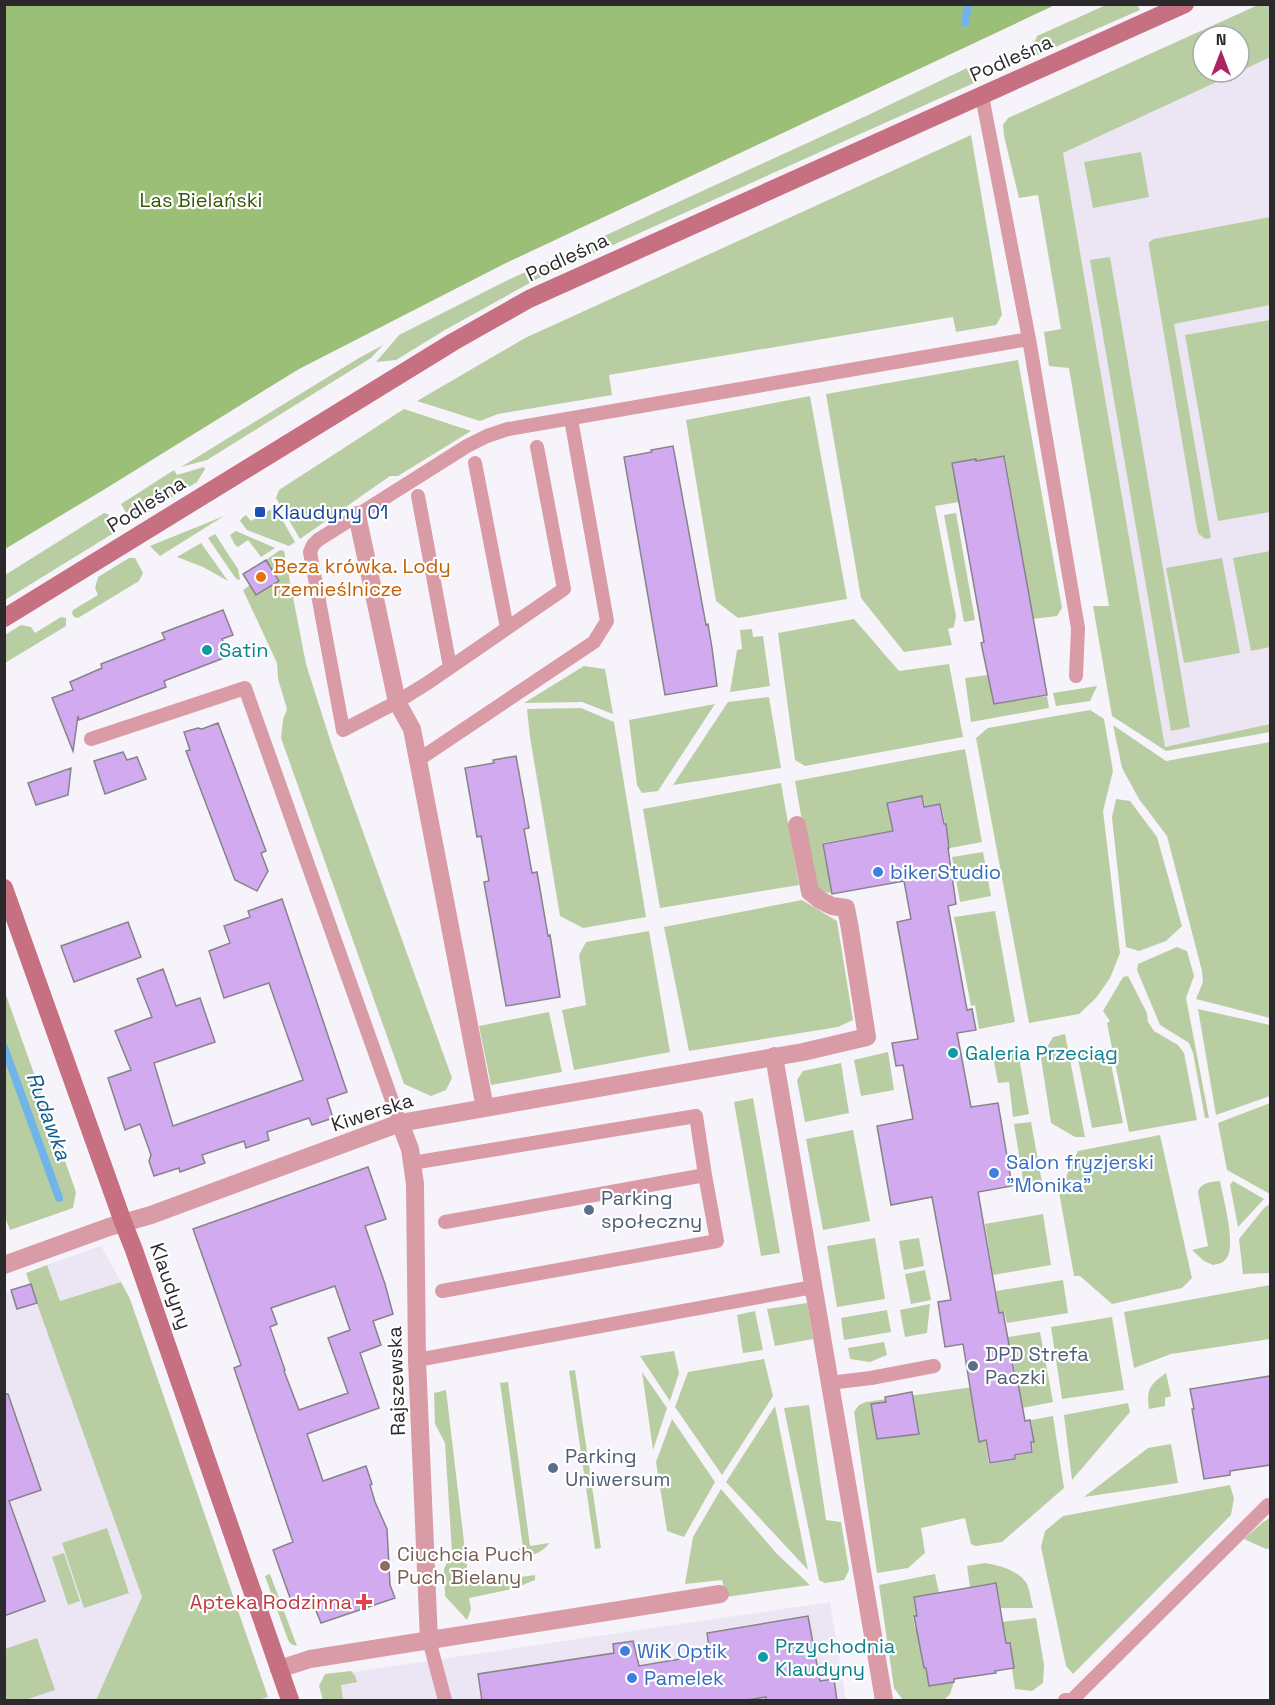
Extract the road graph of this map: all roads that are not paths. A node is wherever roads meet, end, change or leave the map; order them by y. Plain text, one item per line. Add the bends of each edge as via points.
1 (1185, 4) edge
2 (982, 96) junction
3 (1029, 339) junction
4 (571, 419) junction
5 (537, 447) dead end
6 (475, 463) dead end
7 (418, 496) dead end
8 (357, 515) junction
9 (4, 618) edge
10 (507, 628) junction
11 (450, 668) junction
12 (1076, 676) dead end
13 (397, 702) junction
14 (91, 739) dead end
15 (418, 760) junction
16 (797, 825) dead end
17 (4, 888) edge
18 (774, 1056) junction
19 (485, 1108) junction
20 (400, 1123) junction
21 (412, 1163) junction
22 (705, 1175) junction
23 (123, 1222) junction
24 (445, 1222) dead end
25 (4, 1265) edge
26 (813, 1287) junction
27 (442, 1291) dead end
28 (417, 1360) junction
29 (934, 1366) dead end
30 (829, 1383) junction
31 (1268, 1505) dead end
32 (720, 1594) dead end
33 (429, 1640) junction
34 (279, 1669) junction
35 (290, 1701) edge
36 (445, 1701) edge
37 (884, 1701) edge
38 (1065, 1701) edge

1 - 2 street, Podleśna
2 - 3 lane
2 - 9 street, Podleśna via 529,299
3 - 4 lane
3 - 12 lane via 1078,628
4 - 8 lane via 508,429 477,440
4 - 15 lane via 607,621 594,642
5 - 10 lane via 564,589
6 - 10 lane
7 - 11 lane
8 - 13 street
8 - 13 lane via 315,542 310,552 343,730
10 - 11 lane
11 - 13 lane
13 - 15 street via 412,729
14 - 20 lane via 245,688
15 - 19 street
16 - 18 street, Kiwerska via 810,892 832,906 846,908 867,1037
17 - 23 street, Klaudyny
18 - 19 street, Kiwerska
18 - 26 street
19 - 20 street, Kiwerska
20 - 21 street, Rajszewska
20 - 23 street, Kiwerska
21 - 22 lane via 696,1116
21 - 28 street, Rajszewska
22 - 24 lane
22 - 27 lane via 717,1241
23 - 25 street, Kiwerska
23 - 34 street, Klaudyny
26 - 28 lane
26 - 30 street
28 - 33 street, Rajszewska
29 - 30 lane
30 - 37 street
31 - 38 lane via 1072,1700
32 - 33 street
33 - 34 street via 310,1659
33 - 36 lane
34 - 35 street, Klaudyny

